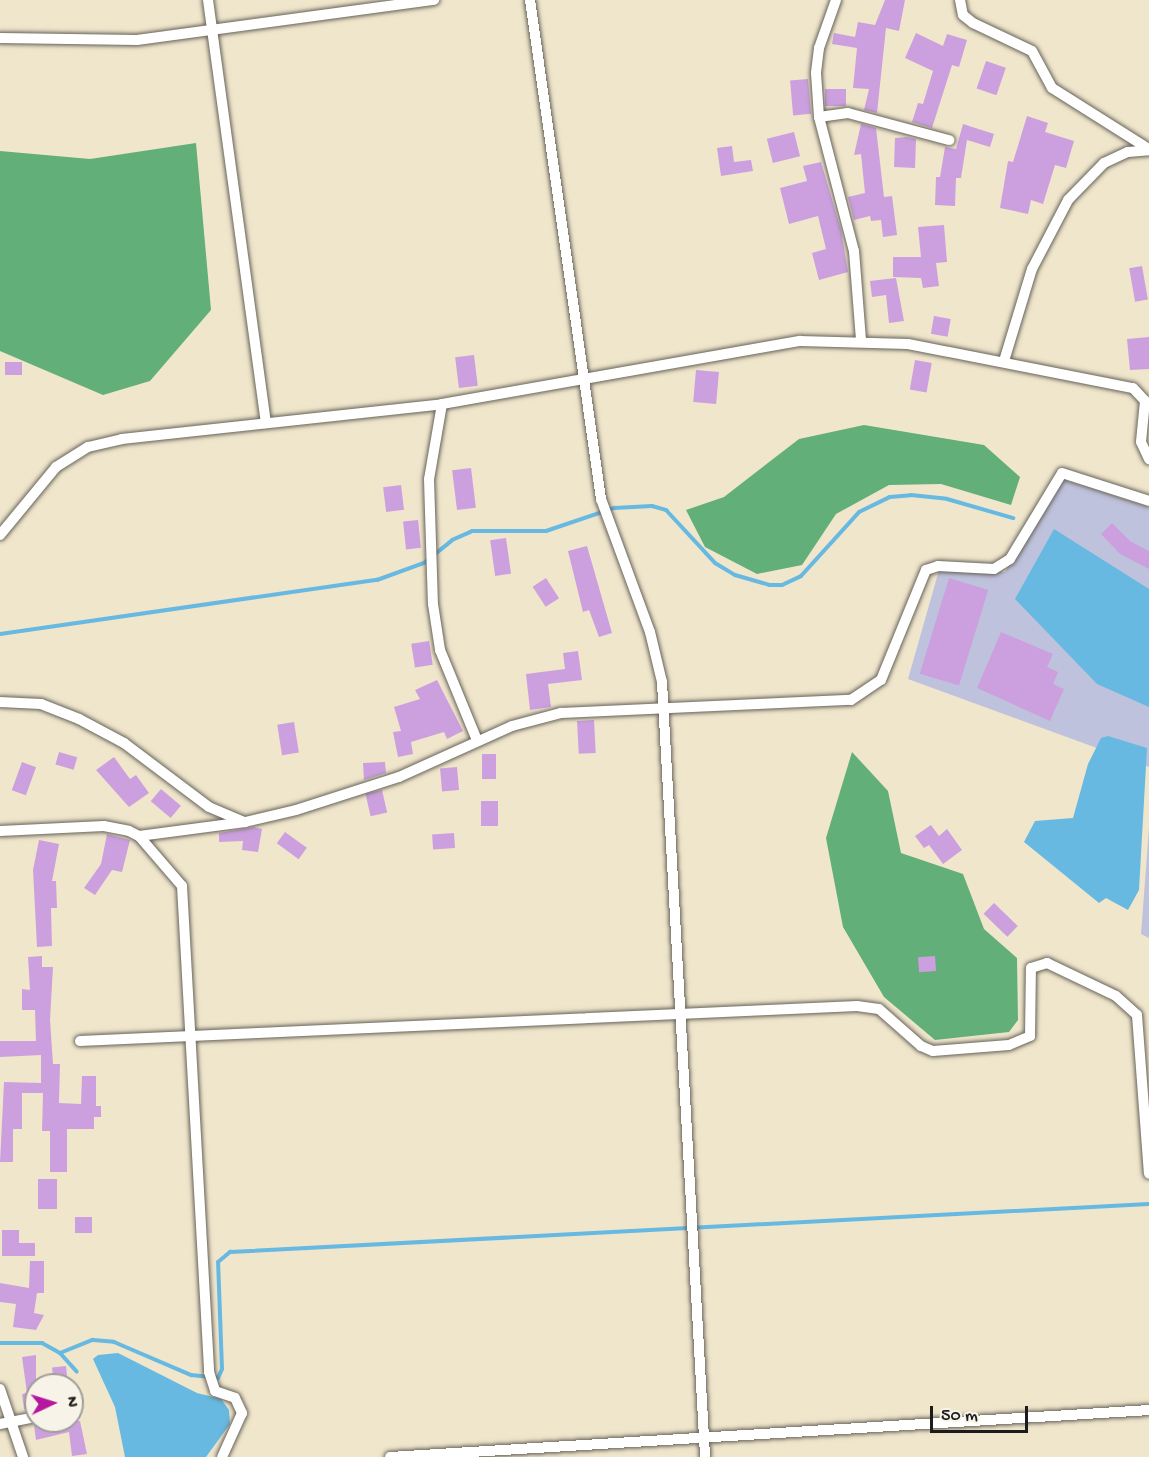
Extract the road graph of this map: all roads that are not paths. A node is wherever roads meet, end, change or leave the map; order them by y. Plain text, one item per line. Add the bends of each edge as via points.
1 (208, 0) edge
2 (434, 0) edge
3 (530, 0) edge
4 (836, 0) edge
5 (960, 0) edge
6 (212, 31) junction
7 (0, 38) edge
8 (819, 117) junction
9 (949, 140) dead end
10 (1149, 149) edge
11 (861, 340) junction
12 (1004, 361) junction
13 (581, 376) junction
14 (442, 404) junction
15 (266, 423) junction
16 (1149, 459) edge
17 (1149, 501) edge
18 (0, 535) edge
19 (0, 702) edge
20 (665, 707) junction
21 (477, 740) junction
22 (245, 822) junction
23 (0, 831) edge
24 (139, 836) junction
25 (681, 1012) junction
26 (190, 1037) junction
27 (80, 1041) dead end
28 (1149, 1174) edge
29 (0, 1389) edge
30 (1149, 1410) edge
31 (24, 1419) edge
32 (5, 1422) edge
33 (704, 1439) junction
34 (23, 1457) edge
35 (222, 1457) edge
36 (390, 1457) edge
37 (705, 1457) edge

1 - 6 street
2 - 6 street
3 - 13 street
4 - 8 street via 818,56
5 - 10 street via 963,15 973,23 1032,51 1052,88
6 - 7 street via 118,41
6 - 15 street
8 - 9 street via 848,113
8 - 11 street via 854,251
10 - 12 street via 1128,152 1104,163 1068,200 1032,268
11 - 12 street
11 - 13 street via 800,341
12 - 16 street via 1142,393 1147,411 1142,442
13 - 14 street
13 - 20 street via 606,521 650,632
14 - 15 street
14 - 21 street via 429,479 430,567 440,650
15 - 18 street via 122,439 88,447 56,467
17 - 20 street via 1062,473 1010,559 994,569 938,566 926,570 881,680 851,700
19 - 22 street via 41,704 80,719 124,743 209,807
20 - 21 street via 561,713
20 - 25 street
21 - 22 street via 358,792
22 - 24 street
23 - 24 street via 104,826
24 - 26 street via 182,886
25 - 26 street
25 - 28 street via 870,1006 933,1051 1009,1045 1030,1036 1031,968 1047,963 1116,996 1137,1015
25 - 33 street
26 - 27 street
26 - 35 street via 209,1372 212,1386 235,1398 242,1413
29 - 32 street
30 - 33 street
31 - 32 street
32 - 34 street
33 - 36 street
33 - 37 street

